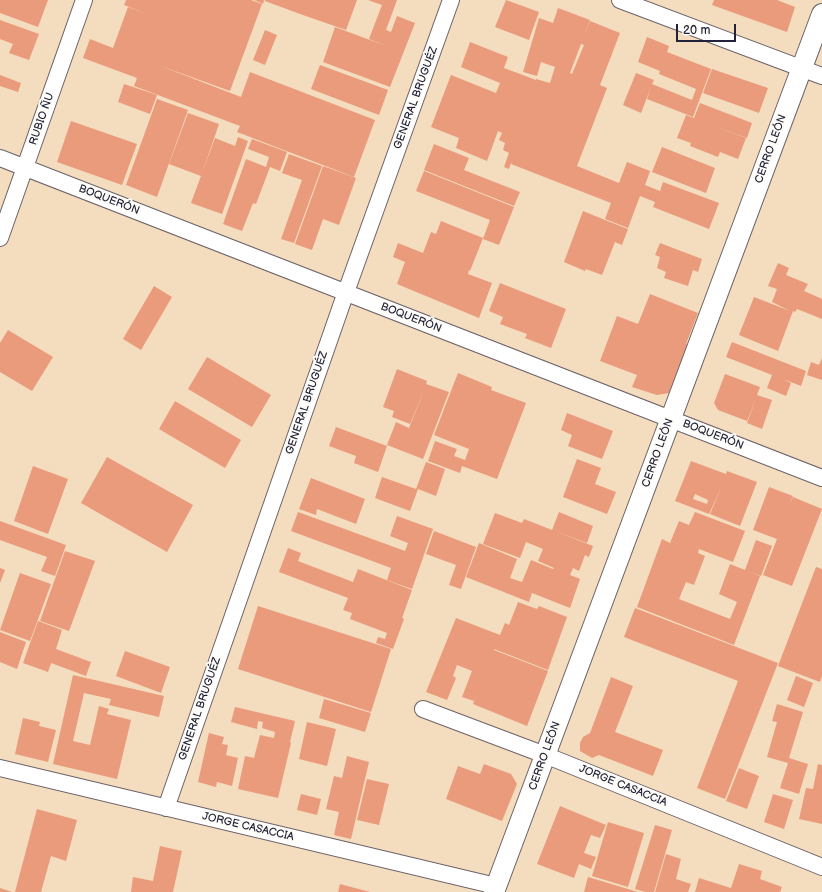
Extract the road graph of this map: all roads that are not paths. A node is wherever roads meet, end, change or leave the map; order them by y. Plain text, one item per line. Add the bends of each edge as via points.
1 (84, 0) edge
2 (451, 0) edge
3 (620, 0) edge
4 (822, 14) edge
5 (802, 68) junction
6 (822, 76) edge
7 (0, 158) edge
8 (25, 167) junction
9 (0, 238) edge
10 (346, 292) junction
11 (671, 419) junction
12 (822, 478) edge
13 (423, 709) dead end
14 (545, 755) junction
15 (0, 768) edge
16 (166, 808) junction
17 (822, 867) edge
18 (495, 889) edge

1 - 8 street, RUBIO ÑU
2 - 10 street, GENERAL BRUGUÉZ
3 - 5 street
4 - 5 street, CERRO LEÓN
5 - 6 street
5 - 11 street, CERRO LEÓN
7 - 8 street, BOQUERÓN
8 - 9 street, RUBIO ÑU
8 - 10 street, BOQUERÓN
10 - 11 street, BOQUERÓN
10 - 16 street, GENERAL BRUGUÉZ
11 - 12 street, BOQUERÓN
11 - 14 street, CERRO LEÓN
13 - 14 street, JORGE CASACCIA
14 - 17 street, JORGE CASACCIA
14 - 18 street, CERRO LEÓN
15 - 16 street, JORGE CASACCIA
16 - 18 street, JORGE CASACCIA

